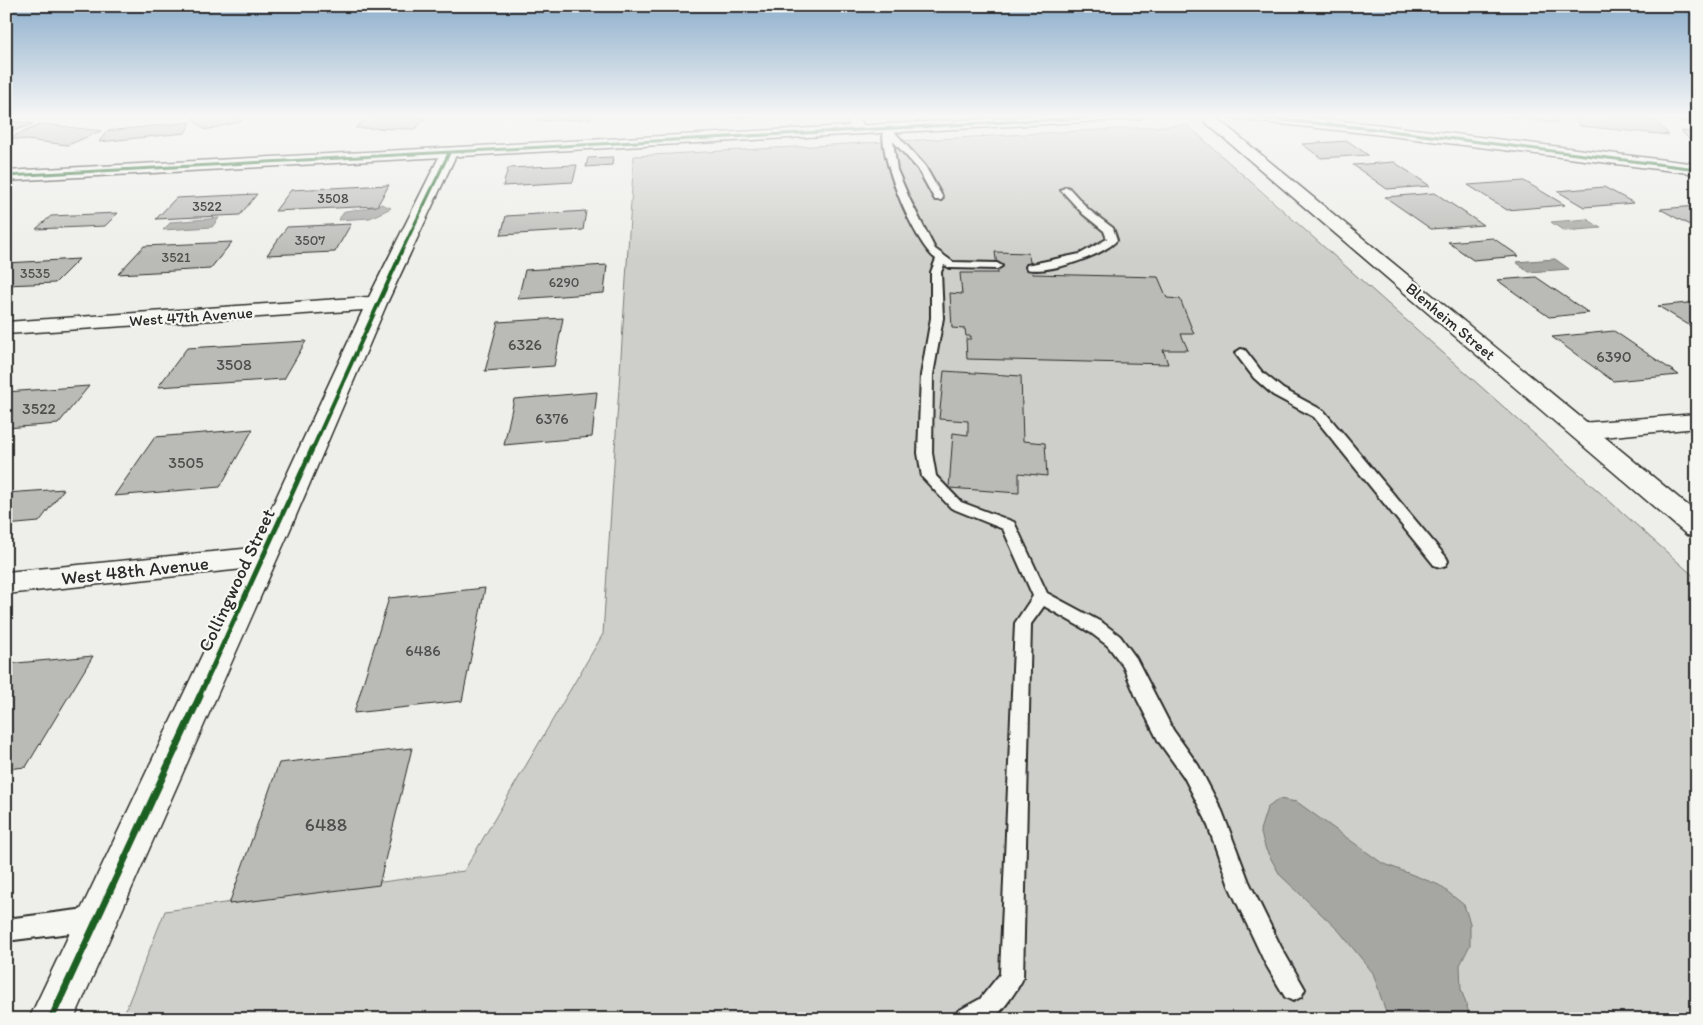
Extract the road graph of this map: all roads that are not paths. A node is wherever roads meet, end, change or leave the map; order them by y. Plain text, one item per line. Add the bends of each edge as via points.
1 (260, 163) edge
2 (444, 163) edge
3 (892, 163) edge
4 (917, 163) edge
5 (1261, 163) edge
6 (1647, 163) edge
7 (1697, 169) edge
8 (6, 176) edge
9 (1066, 190) dead end
10 (938, 198) dead end
11 (942, 259) junction
12 (997, 266) dead end
13 (1031, 267) dead end
14 (377, 303) junction
15 (6, 328) edge
16 (1241, 353) dead end
17 (1697, 420) edge
18 (1581, 431) junction
19 (1697, 528) edge
20 (263, 557) junction
21 (1440, 561) dead end
22 (6, 582) edge
23 (1041, 597) junction
24 (98, 918) junction
25 (6, 930) edge
26 (1293, 989) dead end
27 (51, 1019) edge
28 (966, 1019) edge

1 - 8 street
2 - 14 street, Collingwood Street
3 - 11 lane via 904,200 931,251
4 - 10 lane
5 - 18 street, Blenheim Street
6 - 7 street
9 - 13 lane via 1109,230 1112,240 1100,251 1083,258
11 - 12 lane via 950,265
11 - 23 lane via 936,272 937,318 927,375 925,453 929,477 956,506 1009,526
14 - 15 street, West 47th Avenue
14 - 20 street, Collingwood Street
16 - 21 lane via 1258,375 1278,392 1319,414
17 - 18 street
18 - 19 street, Blenheim Street
20 - 22 street, West 48th Avenue
20 - 24 street, Collingwood Street
23 - 26 lane via 1097,628 1114,641 1130,662 1166,736 1191,771 1215,818 1240,886
23 - 28 lane via 1023,623 1011,978 988,1007
24 - 25 lane
24 - 27 street, Collingwood Street

